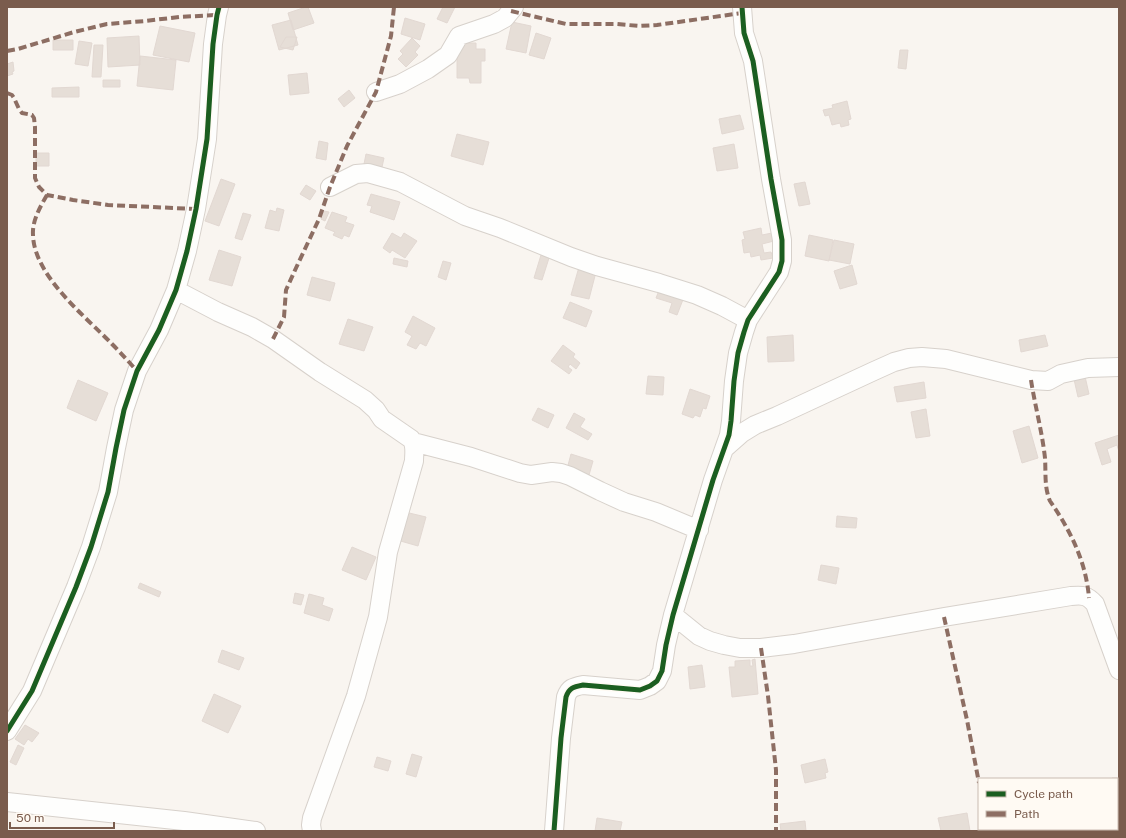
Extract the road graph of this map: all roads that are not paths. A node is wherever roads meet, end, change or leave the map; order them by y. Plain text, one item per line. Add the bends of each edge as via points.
1 (219, 7) edge
2 (514, 7) edge
3 (742, 7) edge
4 (376, 92) dead end
5 (330, 187) dead end
6 (176, 290) junction
7 (748, 320) junction
8 (1119, 367) edge
9 (413, 442) junction
10 (724, 449) junction
11 (699, 530) junction
12 (673, 616) junction
13 (1119, 670) edge
14 (7, 731) edge
15 (7, 802) edge
16 (256, 831) edge
17 (312, 831) edge
18 (554, 831) edge

1 - 6 street via 213,44 207,139 196,209
2 - 4 street via 505,18 494,24 460,36 448,56 428,69 400,84
3 - 7 street via 744,33 753,61 782,240 779,272
5 - 7 street via 356,174 368,173 400,182 465,216 597,266 697,295
6 - 9 street via 273,339 365,400 382,419
6 - 14 street via 137,372 124,410 108,492 92,547 32,691
7 - 10 street via 738,353 732,421
8 - 10 street via 1088,368 1061,374 1048,381 1031,380 946,359 909,358 874,370 756,425
9 - 11 street via 520,473 531,475 561,472 624,502
9 - 17 street via 414,461 388,552 378,617 356,696 312,818
10 - 11 street
11 - 12 street
12 - 13 street via 699,636 710,641 740,648 761,648 1082,596 1095,604
12 - 18 street via 658,681 640,690 583,685 568,692 561,738
15 - 16 street

